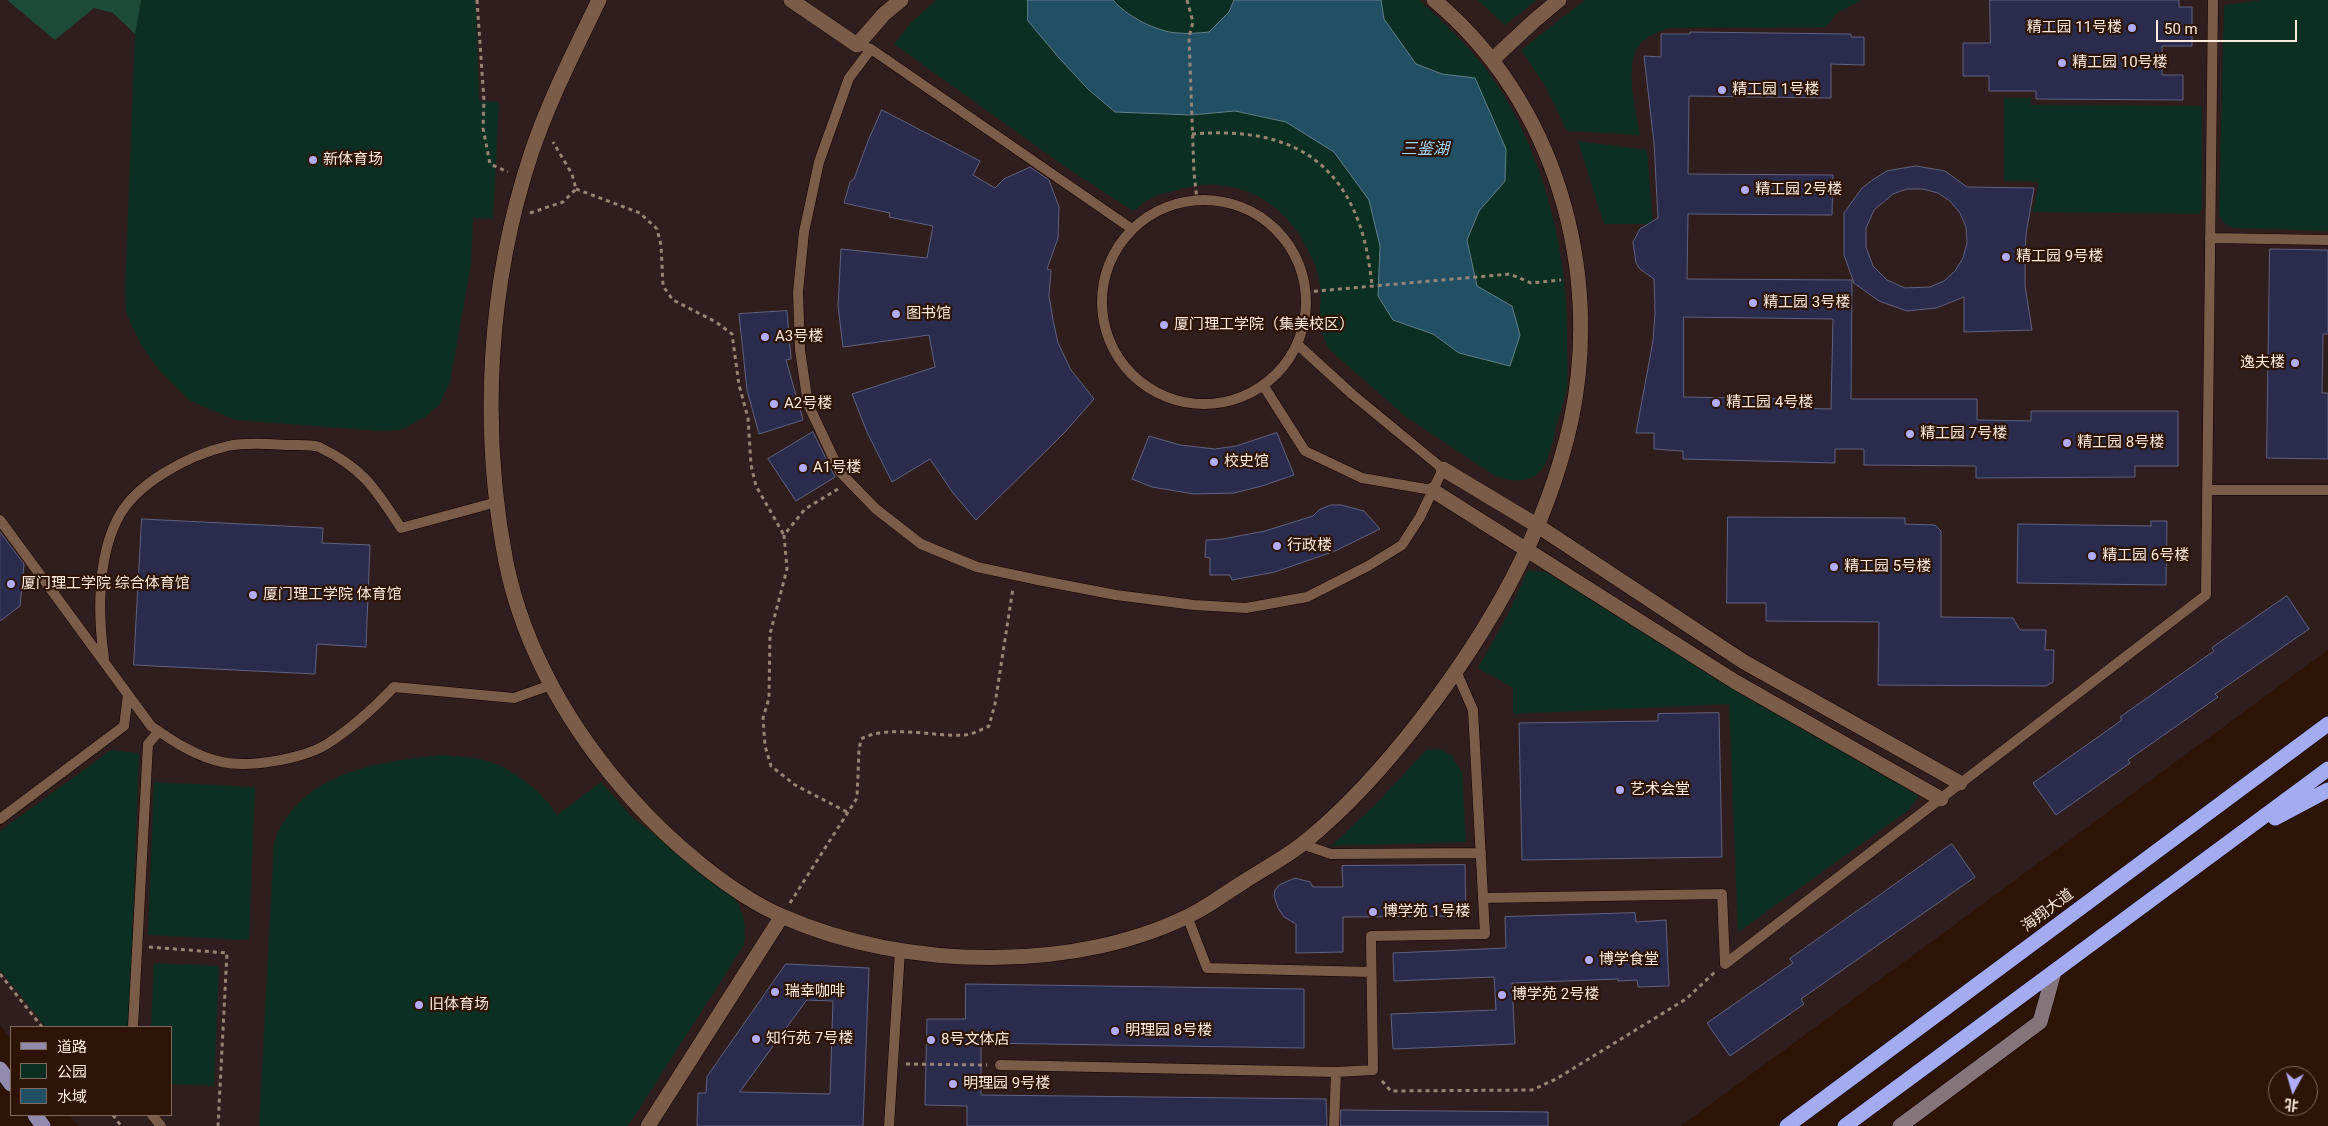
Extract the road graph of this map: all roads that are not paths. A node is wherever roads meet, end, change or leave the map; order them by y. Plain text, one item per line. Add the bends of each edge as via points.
1 (599, 0) edge
2 (791, 0) edge
3 (901, 0) edge
4 (1434, 0) edge
5 (1559, 0) edge
6 (2213, 0) edge
7 (864, 47) junction
8 (1492, 60) junction
9 (1132, 229) junction
10 (2210, 238) junction
11 (2328, 240) edge
12 (1298, 344) junction
13 (1263, 385) junction
14 (1443, 469) junction
15 (1432, 490) junction
16 (2207, 490) junction
17 (2328, 490) edge
18 (497, 502) junction
19 (0, 520) edge
20 (1538, 526) junction
21 (1528, 550) junction
22 (104, 660) junction
23 (1456, 671) junction
24 (552, 685) junction
25 (128, 694) junction
26 (2328, 724) edge
27 (159, 731) junction
28 (2328, 769) edge
29 (1960, 783) junction
30 (2328, 790) edge
31 (1941, 798) junction
32 (0, 818) edge
33 (2230, 842) junction
34 (1302, 844) junction
35 (1481, 853) junction
36 (1483, 898) junction
37 (782, 916) junction
38 (1187, 916) junction
39 (900, 952) junction
40 (1372, 972) junction
41 (2054, 972) junction
42 (133, 1026) edge
43 (1000, 1066) road end
44 (0, 1069) edge
45 (1336, 1072) junction
46 (10, 1083) edge
47 (36, 1116) edge
48 (153, 1116) edge
49 (44, 1126) edge
50 (161, 1126) edge
51 (648, 1126) edge
52 (889, 1126) edge
53 (1334, 1126) edge
54 (1787, 1126) edge
55 (1846, 1126) edge
56 (1900, 1126) edge

1 - 18 street via 557,86 514,216 493,341 492,455
2 - 7 street
3 - 7 street via 878,20
4 - 8 street
5 - 8 street
6 - 10 lane
7 - 9 lane
7 - 15 lane via 849,78 819,162 804,232 798,292 800,350 808,404 840,472 876,509 921,544 977,567 1116,595 1246,608 1306,597 1402,545
8 - 20 street via 1520,101 1551,165 1575,250 1579,278 1580,356 1574,403 1566,444
9 - 12 lane via 1156,211 1197,200 1217,200 1236,205 1270,224 1295,254 1302,272 1306,292 1304,327
9 - 13 lane via 1113,254 1101,293 1106,333 1126,369 1158,394 1198,404 1239,398
10 - 11 lane
10 - 16 lane
12 - 13 lane via 1274,377
12 - 14 lane via 1353,395
13 - 15 lane via 1306,451 1362,478
14 - 15 lane
14 - 20 street
15 - 21 street
16 - 17 lane
16 - 29 lane via 2206,595
18 - 22 lane via 401,528 377,491 353,466 316,446 228,446 182,463 135,495 117,520 100,586 99,623
18 - 24 street via 507,566 522,618
19 - 22 lane
20 - 21 street
20 - 29 street via 1744,662
21 - 23 street via 1483,632
21 - 31 street via 1734,681
22 - 25 lane
23 - 34 street via 1393,756 1350,802
23 - 35 lane via 1473,710
24 - 27 lane via 514,698 394,687 367,715 325,746 251,765 222,762 185,748
24 - 37 street via 580,734 641,810 672,841 727,883
25 - 27 lane via 151,726
25 - 32 lane via 124,726
26 - 54 highway, 海翔大道
27 - 42 lane via 148,744
28 - 33 highway
29 - 31 lane
30 - 33 highway
31 - 36 lane via 1725,964 1722,894
33 - 41 highway
34 - 35 lane via 1331,854
34 - 38 street
35 - 36 lane
36 - 40 lane via 1485,934 1371,936
37 - 39 street via 861,944
37 - 51 street
38 - 39 street via 1137,936 1044,955 956,957
38 - 40 lane via 1207,968
39 - 52 lane
40 - 45 lane via 1373,1070
41 - 55 highway
41 - 56 street via 2040,1022
43 - 45 lane
44 - 46 main road
45 - 53 lane
47 - 49 main road
48 - 50 lane

